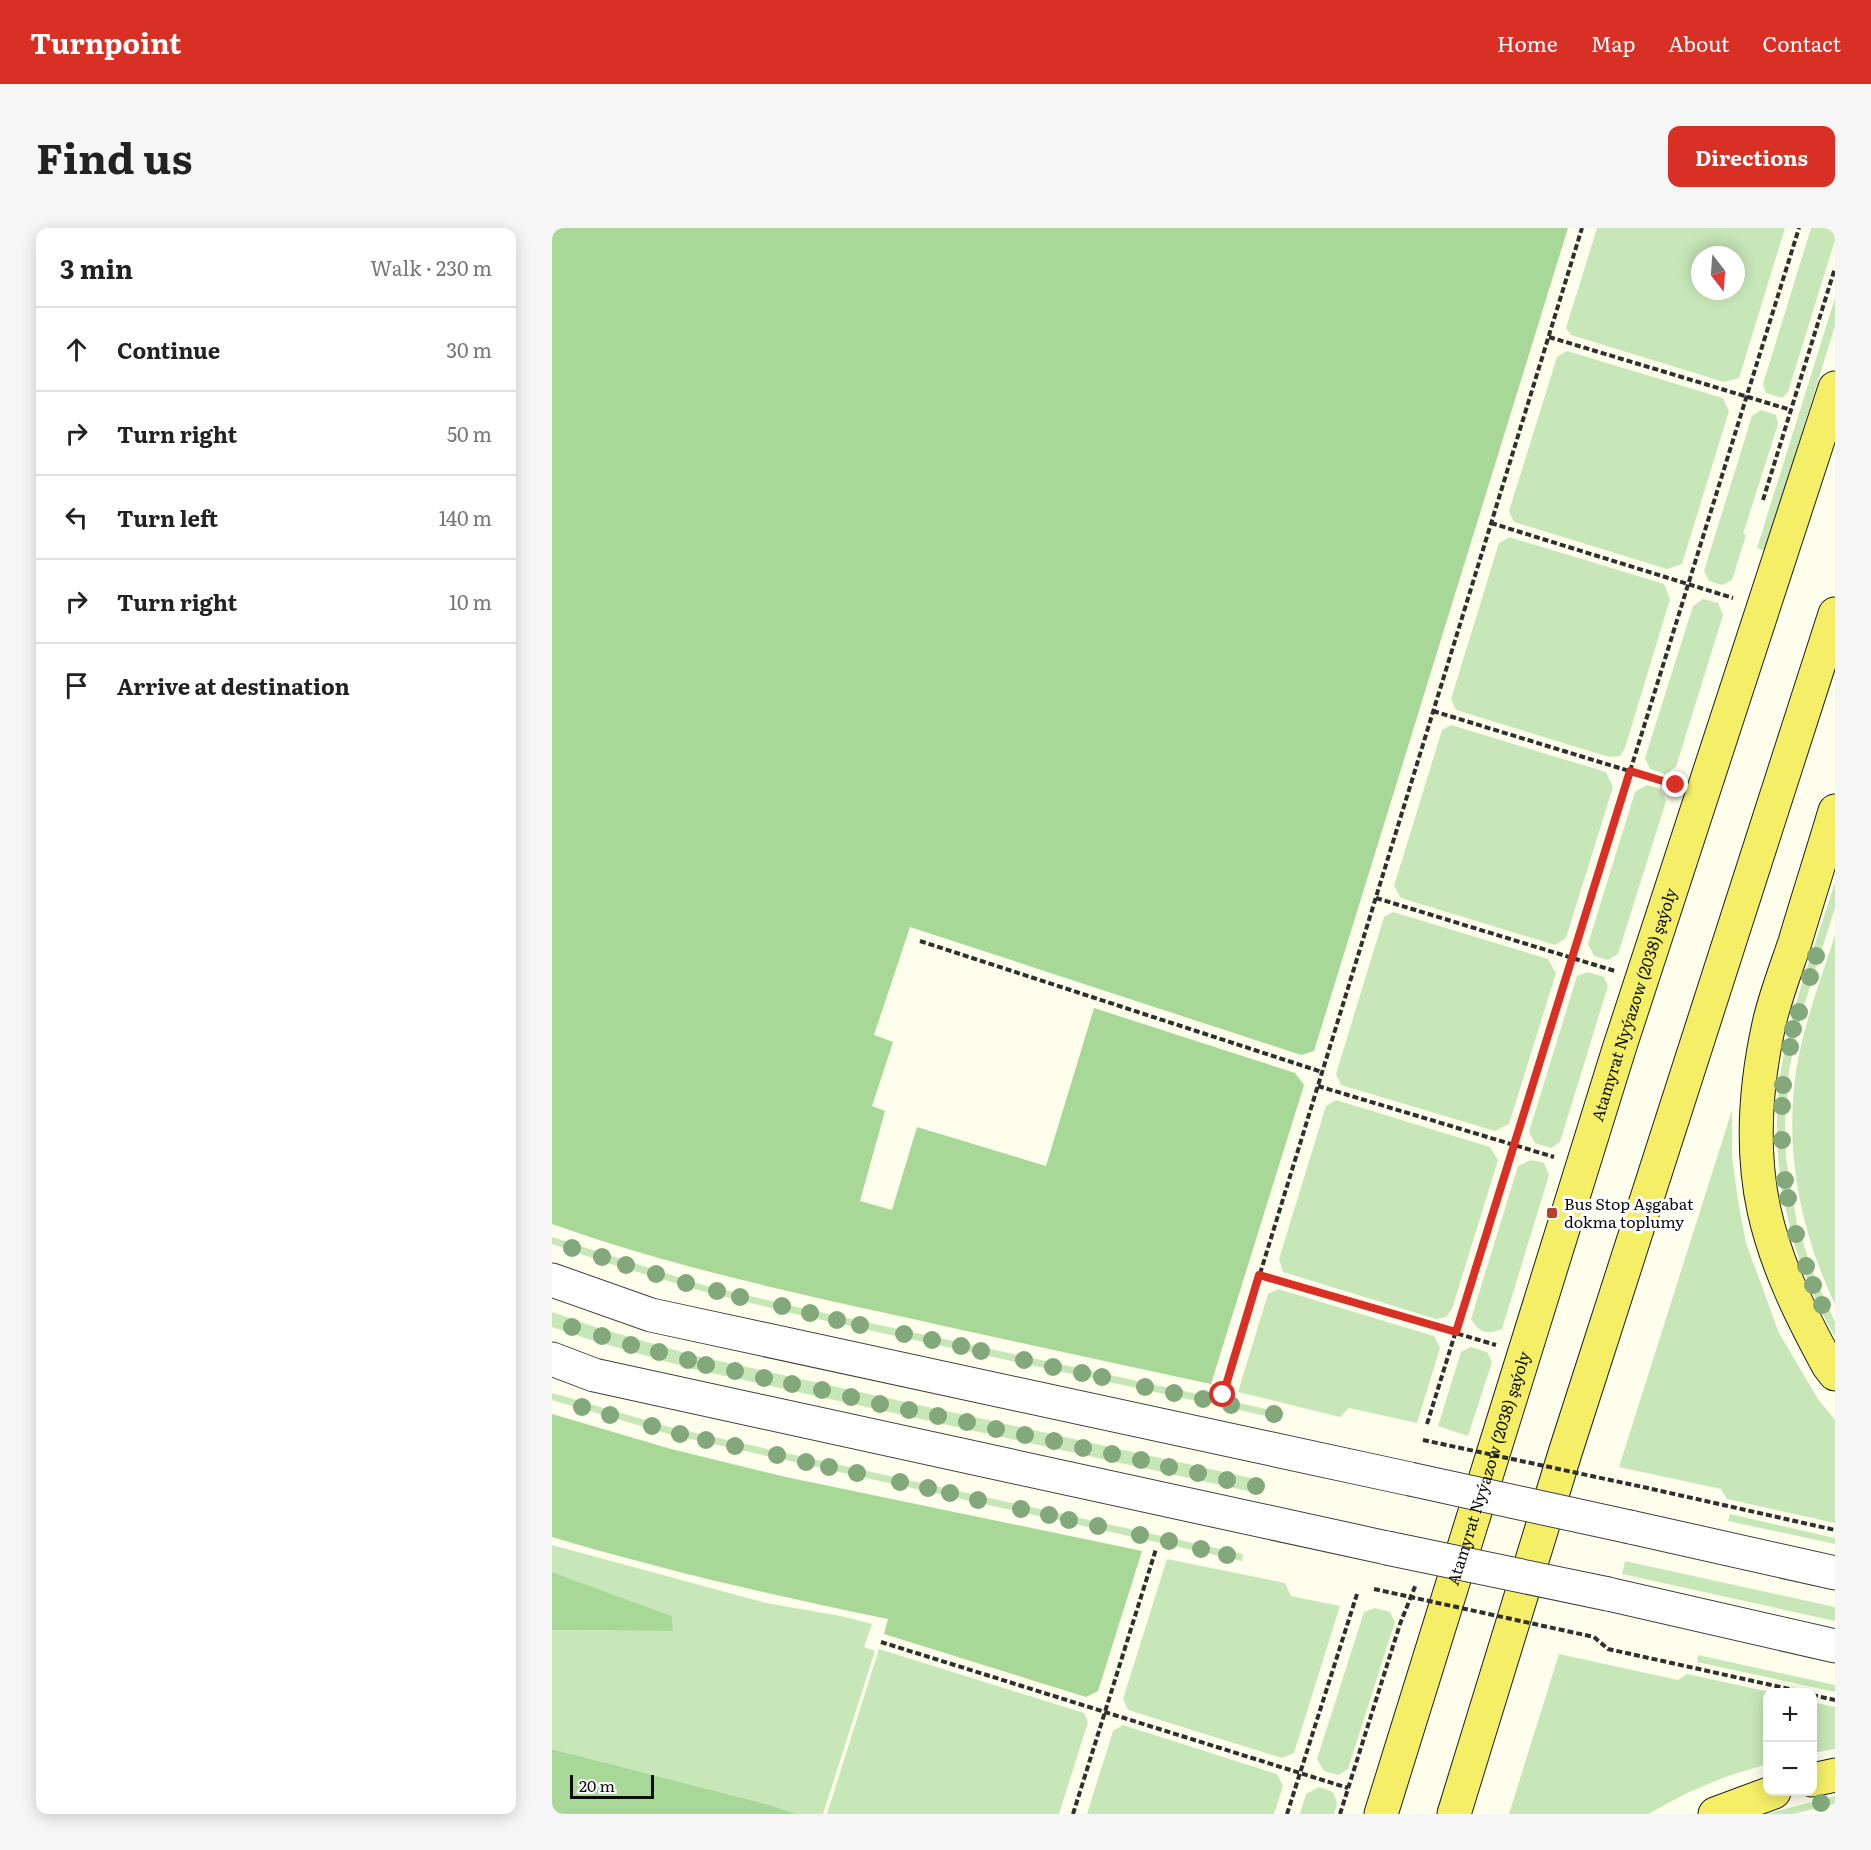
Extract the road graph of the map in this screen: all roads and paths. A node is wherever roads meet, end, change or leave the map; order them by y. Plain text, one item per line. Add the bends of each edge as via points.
1 (1582, 228) edge
2 (1799, 228) edge
3 (1549, 337) junction
4 (1835, 388) edge
5 (1746, 396) junction
6 (1791, 410) dead end
7 (1491, 523) junction
8 (1688, 584) junction
9 (1733, 598) dead end
10 (1835, 614) edge
11 (1433, 711) junction
12 (1630, 771) junction
13 (1676, 785) dead end
14 (1835, 811) edge
15 (1376, 898) junction
16 (920, 941) dead end
17 (1572, 958) junction
18 (1618, 973) dead end
19 (1322, 1072) junction
20 (1318, 1086) junction
21 (1514, 1146) junction
22 (1560, 1159) dead end
23 (1259, 1275) junction
24 (552, 1280) edge
25 (1456, 1332) junction
26 (1503, 1347) dead end
27 (552, 1359) edge
28 (1835, 1374) edge
29 (1223, 1395) dead end
30 (1427, 1424) dead end
31 (1423, 1440) dead end
32 (1835, 1530) edge
33 (1156, 1549) dead end
34 (1835, 1573) edge
35 (1374, 1589) dead end
36 (1357, 1594) dead end
37 (881, 1642) dead end
38 (1835, 1646) edge
39 (1785, 1688) edge
40 (1817, 1696) edge
41 (1835, 1700) edge
42 (1105, 1712) junction
43 (1300, 1773) junction
44 (1835, 1775) edge
45 (1817, 1779) edge
46 (1348, 1788) dead end
47 (1763, 1795) edge
48 (1073, 1814) edge
49 (1287, 1814) edge
50 (1381, 1814) edge
51 (1454, 1814) edge
52 (1715, 1814) edge

1 - 3 path
2 - 5 path
3 - 5 path
3 - 7 path
4 - 50 main road, Atamyrat Nyýazow (2038) şaýoly via 1619,1049
5 - 6 path
5 - 8 path
7 - 8 path
7 - 11 path
8 - 9 path
8 - 12 path
10 - 51 main road via 1565,1453
11 - 12 path
11 - 15 path
12 - 13 path
12 - 17 path
14 - 28 main road via 1770,1022 1760,1074 1757,1134 1764,1209 1788,1287
15 - 17 path
15 - 19 path
16 - 19 path
17 - 18 path
17 - 21 path
19 - 20 path
20 - 21 path
20 - 23 path
21 - 22 path
21 - 25 path
23 - 25 path
23 - 29 path
24 - 34 street, bridge via 651,1315
25 - 26 path
25 - 30 path
27 - 38 street, bridge via 594,1375
31 - 32 path, bridge
33 - 42 path
35 - 39 path, bridge via 1594,1637 1608,1649
36 - 43 path
37 - 42 path
40 - 41 path
42 - 43 path
42 - 48 path
43 - 46 path
43 - 49 path
44 - 45 main road
47 - 52 main road

